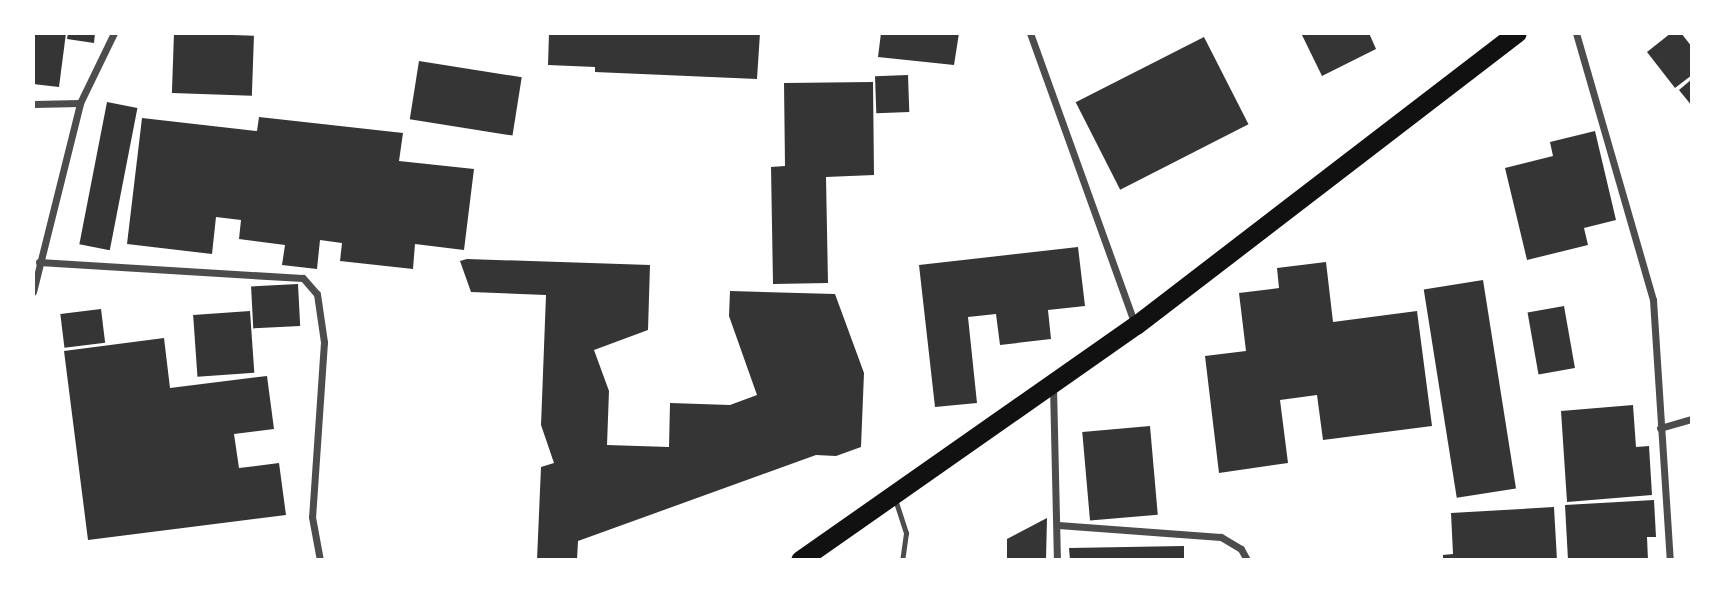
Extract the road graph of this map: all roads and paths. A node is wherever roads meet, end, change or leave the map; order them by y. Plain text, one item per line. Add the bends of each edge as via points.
1 (114, 33) edge
2 (1030, 33) edge
3 (1517, 33) edge
4 (1576, 33) edge
5 (80, 103) junction
6 (33, 104) edge
7 (39, 262) junction
8 (33, 292) edge
9 (1136, 325) junction
10 (1053, 382) junction
11 (1692, 419) edge
12 (1660, 428) junction
13 (894, 494) junction
14 (1058, 526) junction
15 (320, 560) edge
16 (800, 560) edge
17 (902, 560) edge
18 (1057, 560) edge
19 (1247, 560) edge
20 (1670, 560) edge

1 - 5 street
2 - 9 street
3 - 9 highway
4 - 12 street via 1653,300
5 - 6 street
5 - 7 street
7 - 8 street
7 - 15 street via 303,278 317,294 324,342 312,517
9 - 10 highway
10 - 13 highway
10 - 14 street
11 - 12 street
12 - 20 street
13 - 16 highway
13 - 17 lane via 906,533
14 - 18 street
14 - 19 street via 1221,537 1241,548

